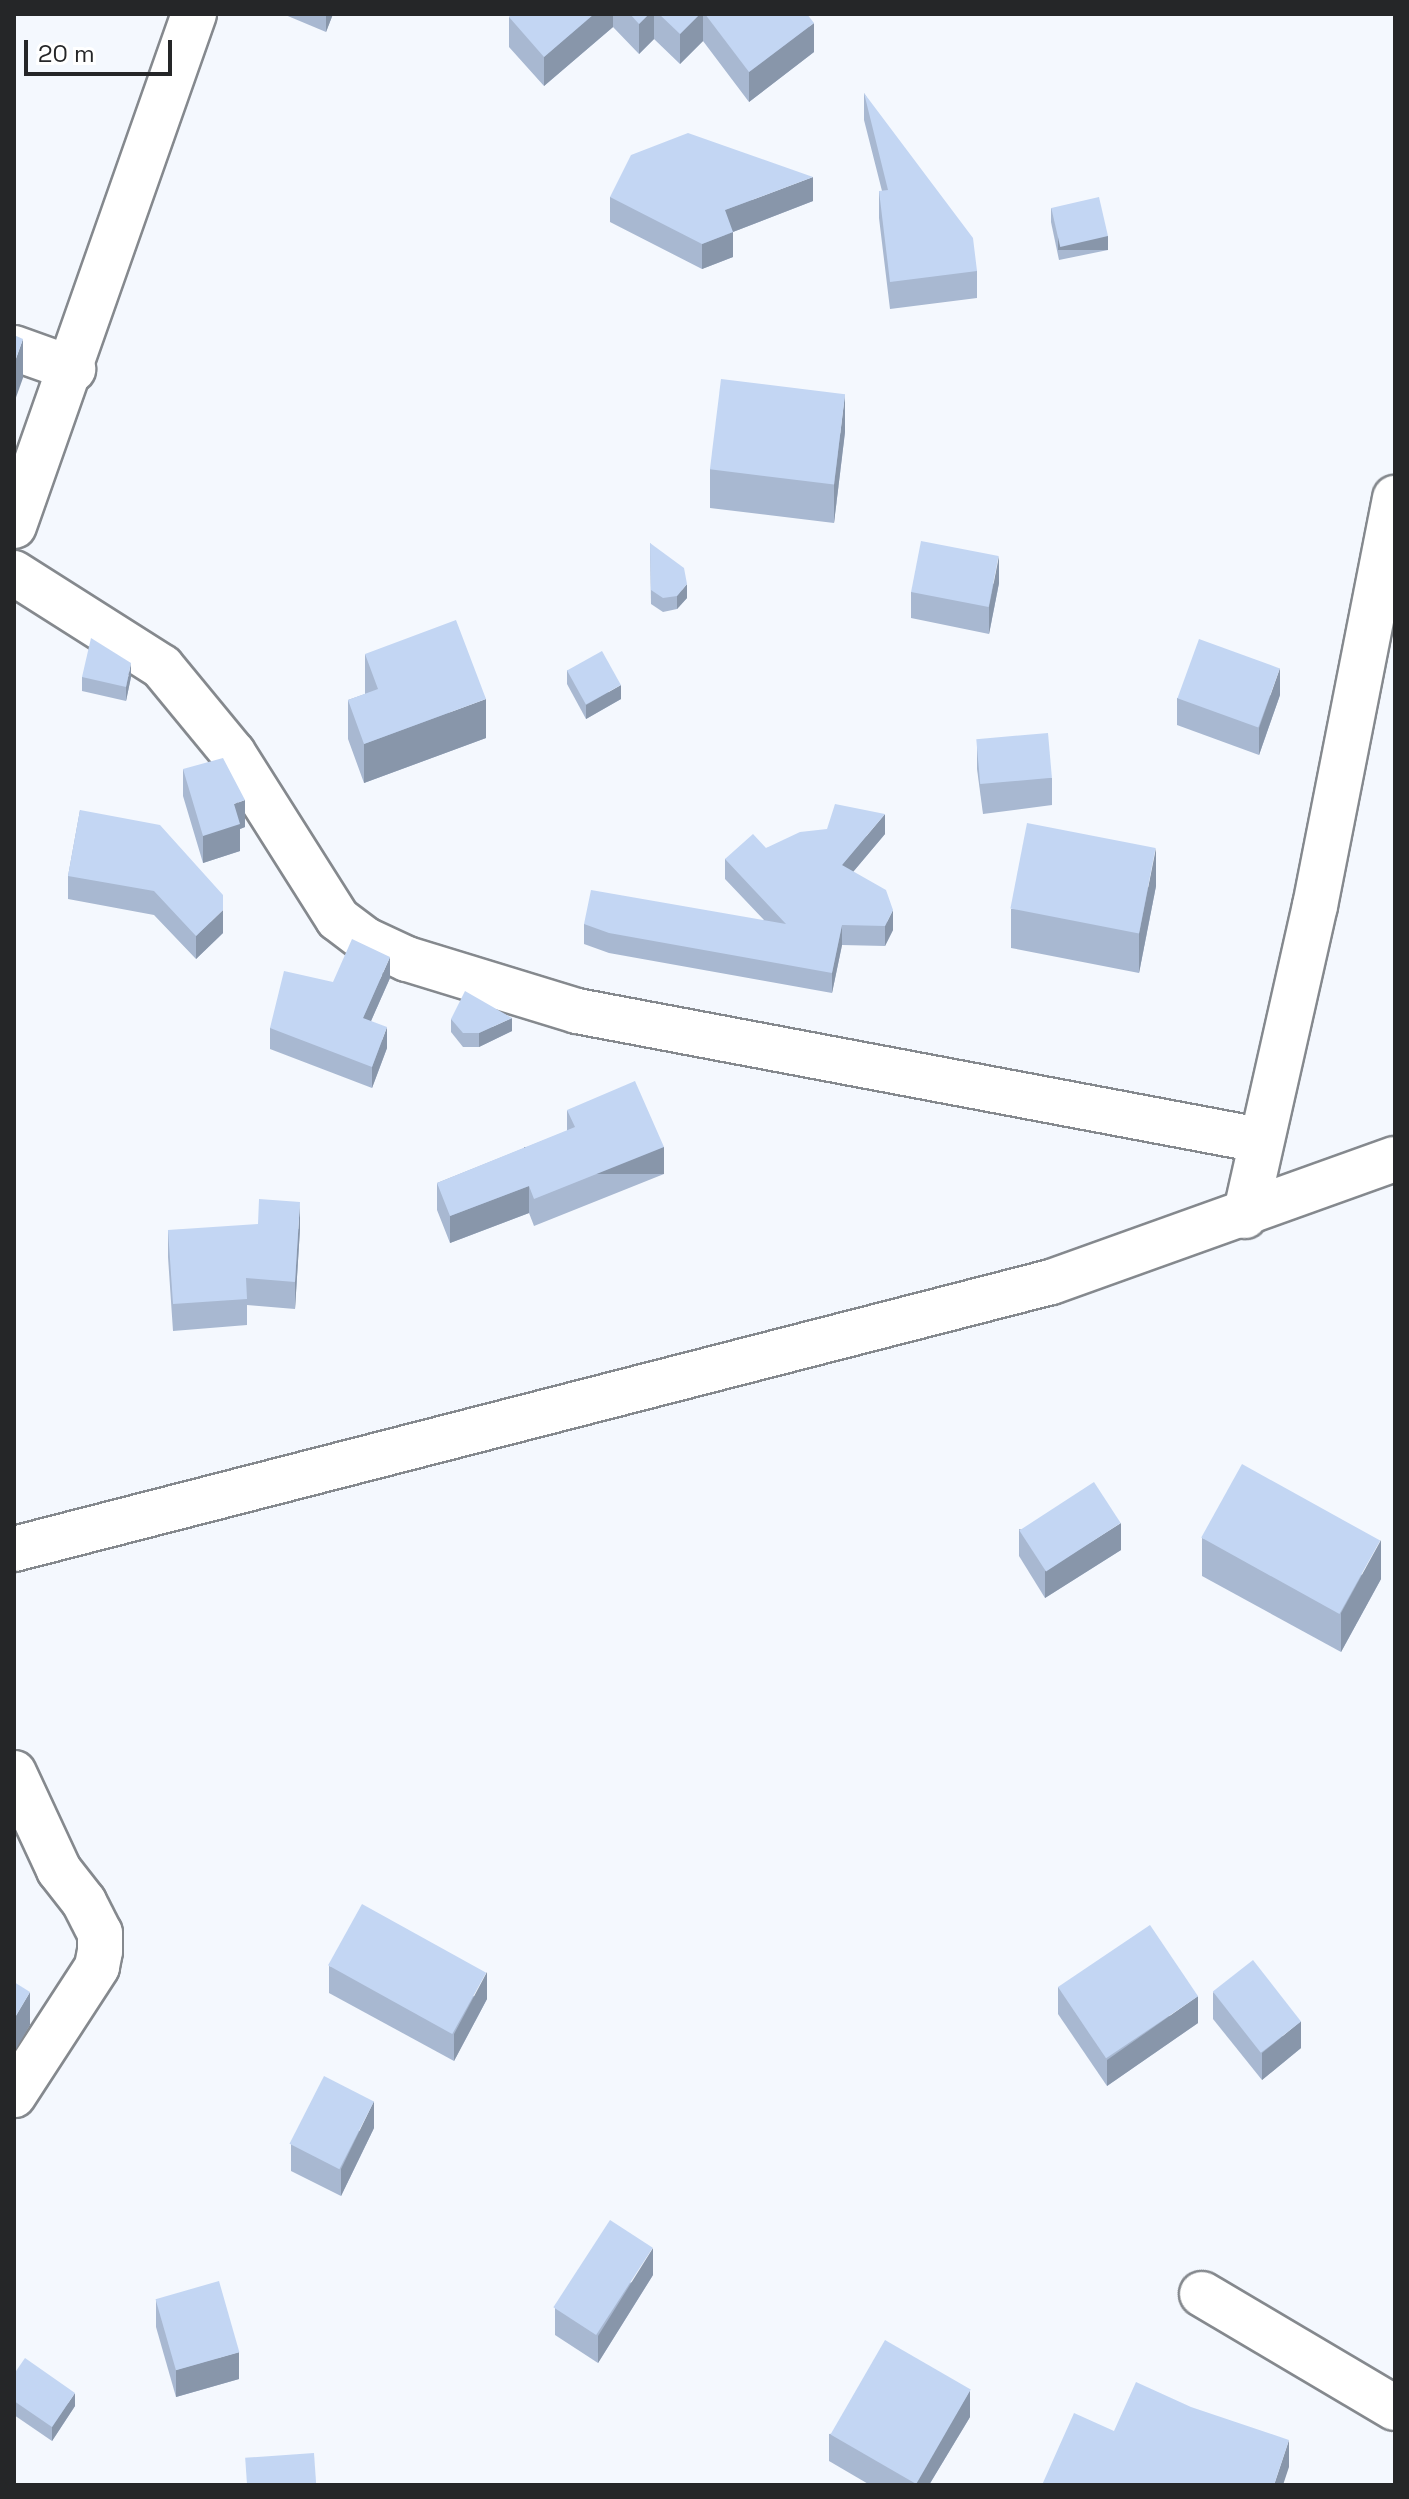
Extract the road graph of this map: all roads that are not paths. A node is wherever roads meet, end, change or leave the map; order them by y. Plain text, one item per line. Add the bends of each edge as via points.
1 (194, 14) edge
2 (14, 348) edge
3 (73, 369) junction
4 (1395, 498) edge
5 (14, 526) edge
6 (14, 573) edge
7 (1260, 1140) junction
8 (1395, 1159) edge
9 (1245, 1216) junction
10 (14, 1549) edge
11 (14, 1773) edge
12 (14, 1842) edge
13 (59, 1870) junction
14 (14, 2095) edge
15 (1202, 2294) dead end
16 (1395, 2408) edge

1 - 3 street
2 - 3 street
3 - 5 street
4 - 7 street via 1315,906
6 - 7 street via 162,667 233,753 338,919 366,940 407,959 577,1011
7 - 9 street
8 - 9 street
9 - 10 street via 1051,1282
11 - 13 street
12 - 13 street
13 - 14 street via 100,1933 98,1959
15 - 16 street

